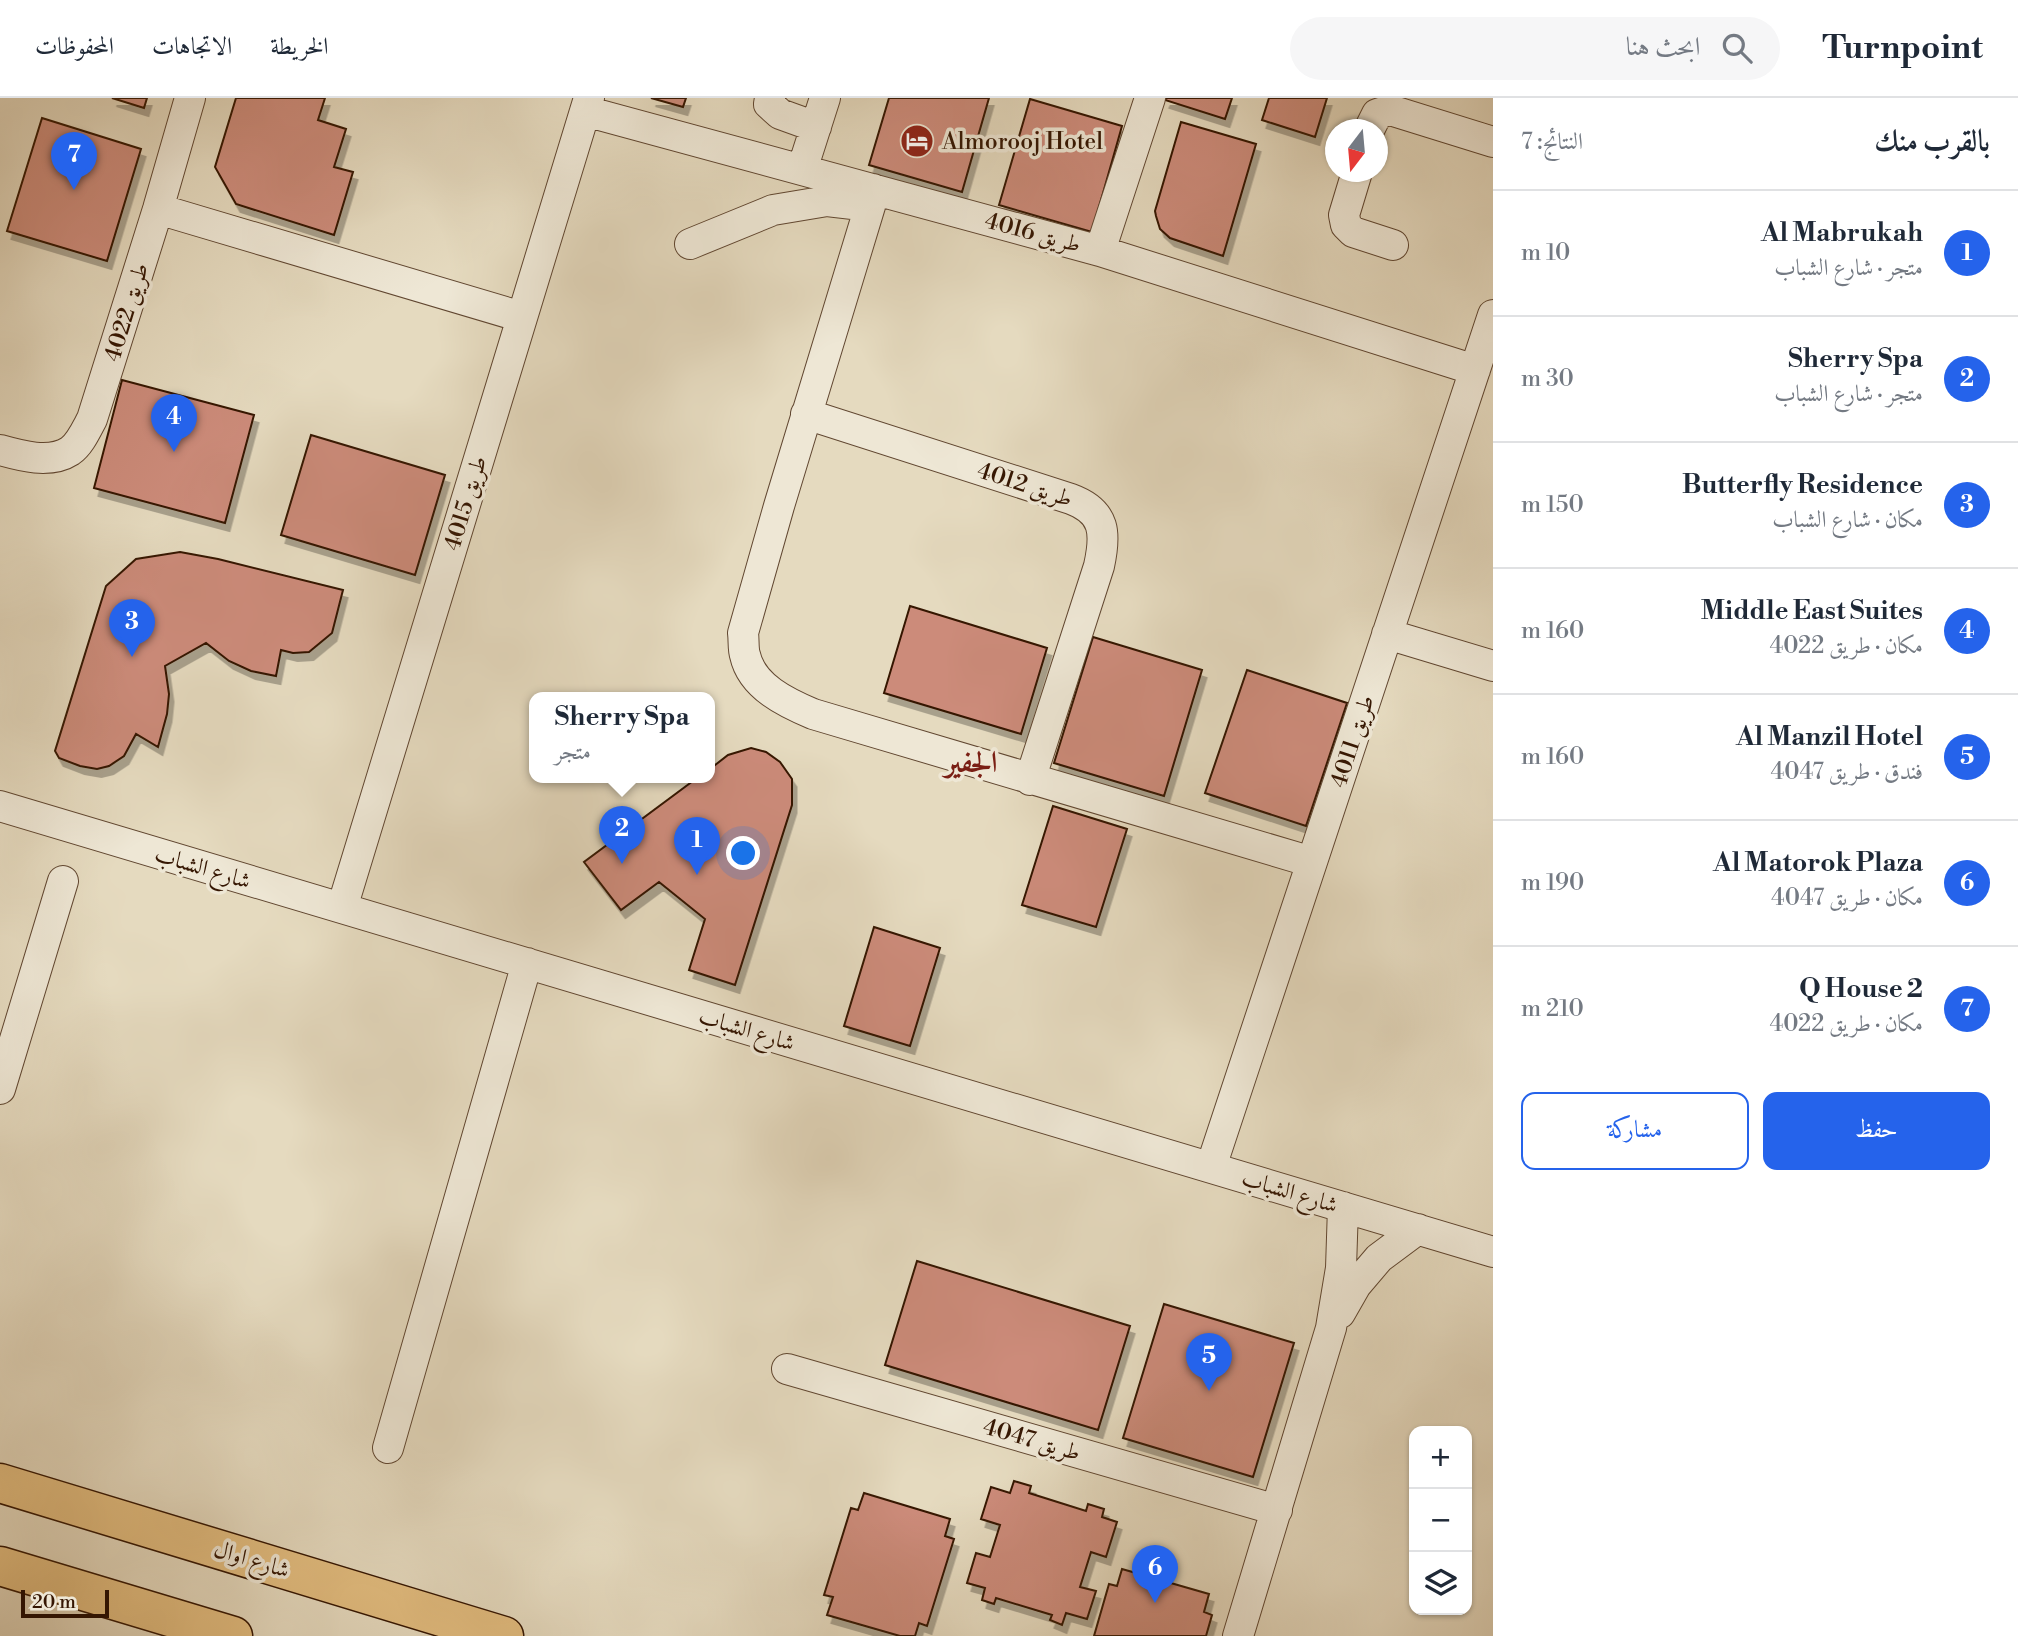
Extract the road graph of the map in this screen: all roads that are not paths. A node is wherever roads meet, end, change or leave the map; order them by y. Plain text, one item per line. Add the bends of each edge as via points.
1 (190, 98) edge
2 (769, 98) edge
3 (825, 98) edge
4 (1150, 98) edge
5 (587, 105) edge
6 (1374, 119) edge
7 (816, 127) junction
8 (1493, 142) edge
9 (802, 170) junction
10 (1354, 182) edge
11 (872, 198) junction
12 (158, 209) junction
13 (690, 244) dead end
14 (1393, 245) dead end
15 (1100, 251) junction
16 (1493, 315) edge
17 (522, 317) junction
18 (1475, 370) junction
19 (806, 414) junction
20 (0, 450) edge
21 (1387, 634) junction
22 (1493, 666) edge
23 (1030, 780) junction
24 (0, 806) edge
25 (1312, 862) junction
26 (63, 881) dead end
27 (342, 908) junction
28 (527, 963) junction
29 (0, 1089) edge
30 (1211, 1167) junction
31 (1343, 1207) junction
32 (1418, 1229) junction
33 (1493, 1252) edge
34 (1331, 1328) junction
35 (787, 1368) dead end
36 (388, 1448) dead end
37 (0, 1483) edge
38 (1277, 1510) junction
39 (9, 1573) edge
40 (233, 1636) edge
41 (504, 1636) edge
42 (1238, 1636) edge

1 - 12 street, طريق 4022
2 - 7 street via 780,114
3 - 7 street
4 - 15 street
5 - 9 street, طريق 4016
5 - 17 street, طريق 4015
6 - 8 street via 1390,110
7 - 9 street
9 - 11 street, طريق 4016
10 - 14 street via 1344,215 1346,225 1353,232
11 - 13 street via 773,210
11 - 15 street, طريق 4016
11 - 19 street
12 - 17 street
12 - 20 street, طريق 4022 via 83,437 71,450 55,457
15 - 18 street, طريق 4016
16 - 18 street, طريق 4011
17 - 27 street, طريق 4015
18 - 21 street, طريق 4011
19 - 23 street via 743,633 750,669 777,696 813,714
19 - 23 street, طريق 4012 via 1084,503 1097,514 1104,544 1099,566
21 - 22 street
21 - 25 street, طريق 4011
23 - 25 street
24 - 27 street, شارع الشباب
25 - 30 street, طريق 4011
26 - 29 street
27 - 28 street, شارع الشباب
28 - 30 street, شارع الشباب
28 - 36 street
30 - 31 street, شارع الشباب
31 - 32 street, شارع الشباب
31 - 34 street via 1341,1268
32 - 33 street, شارع الشباب
32 - 34 street via 1379,1258 1356,1285
34 - 38 street
35 - 38 street, طريق 4047
37 - 41 main road, شارع اوال
38 - 42 street
39 - 40 main road

